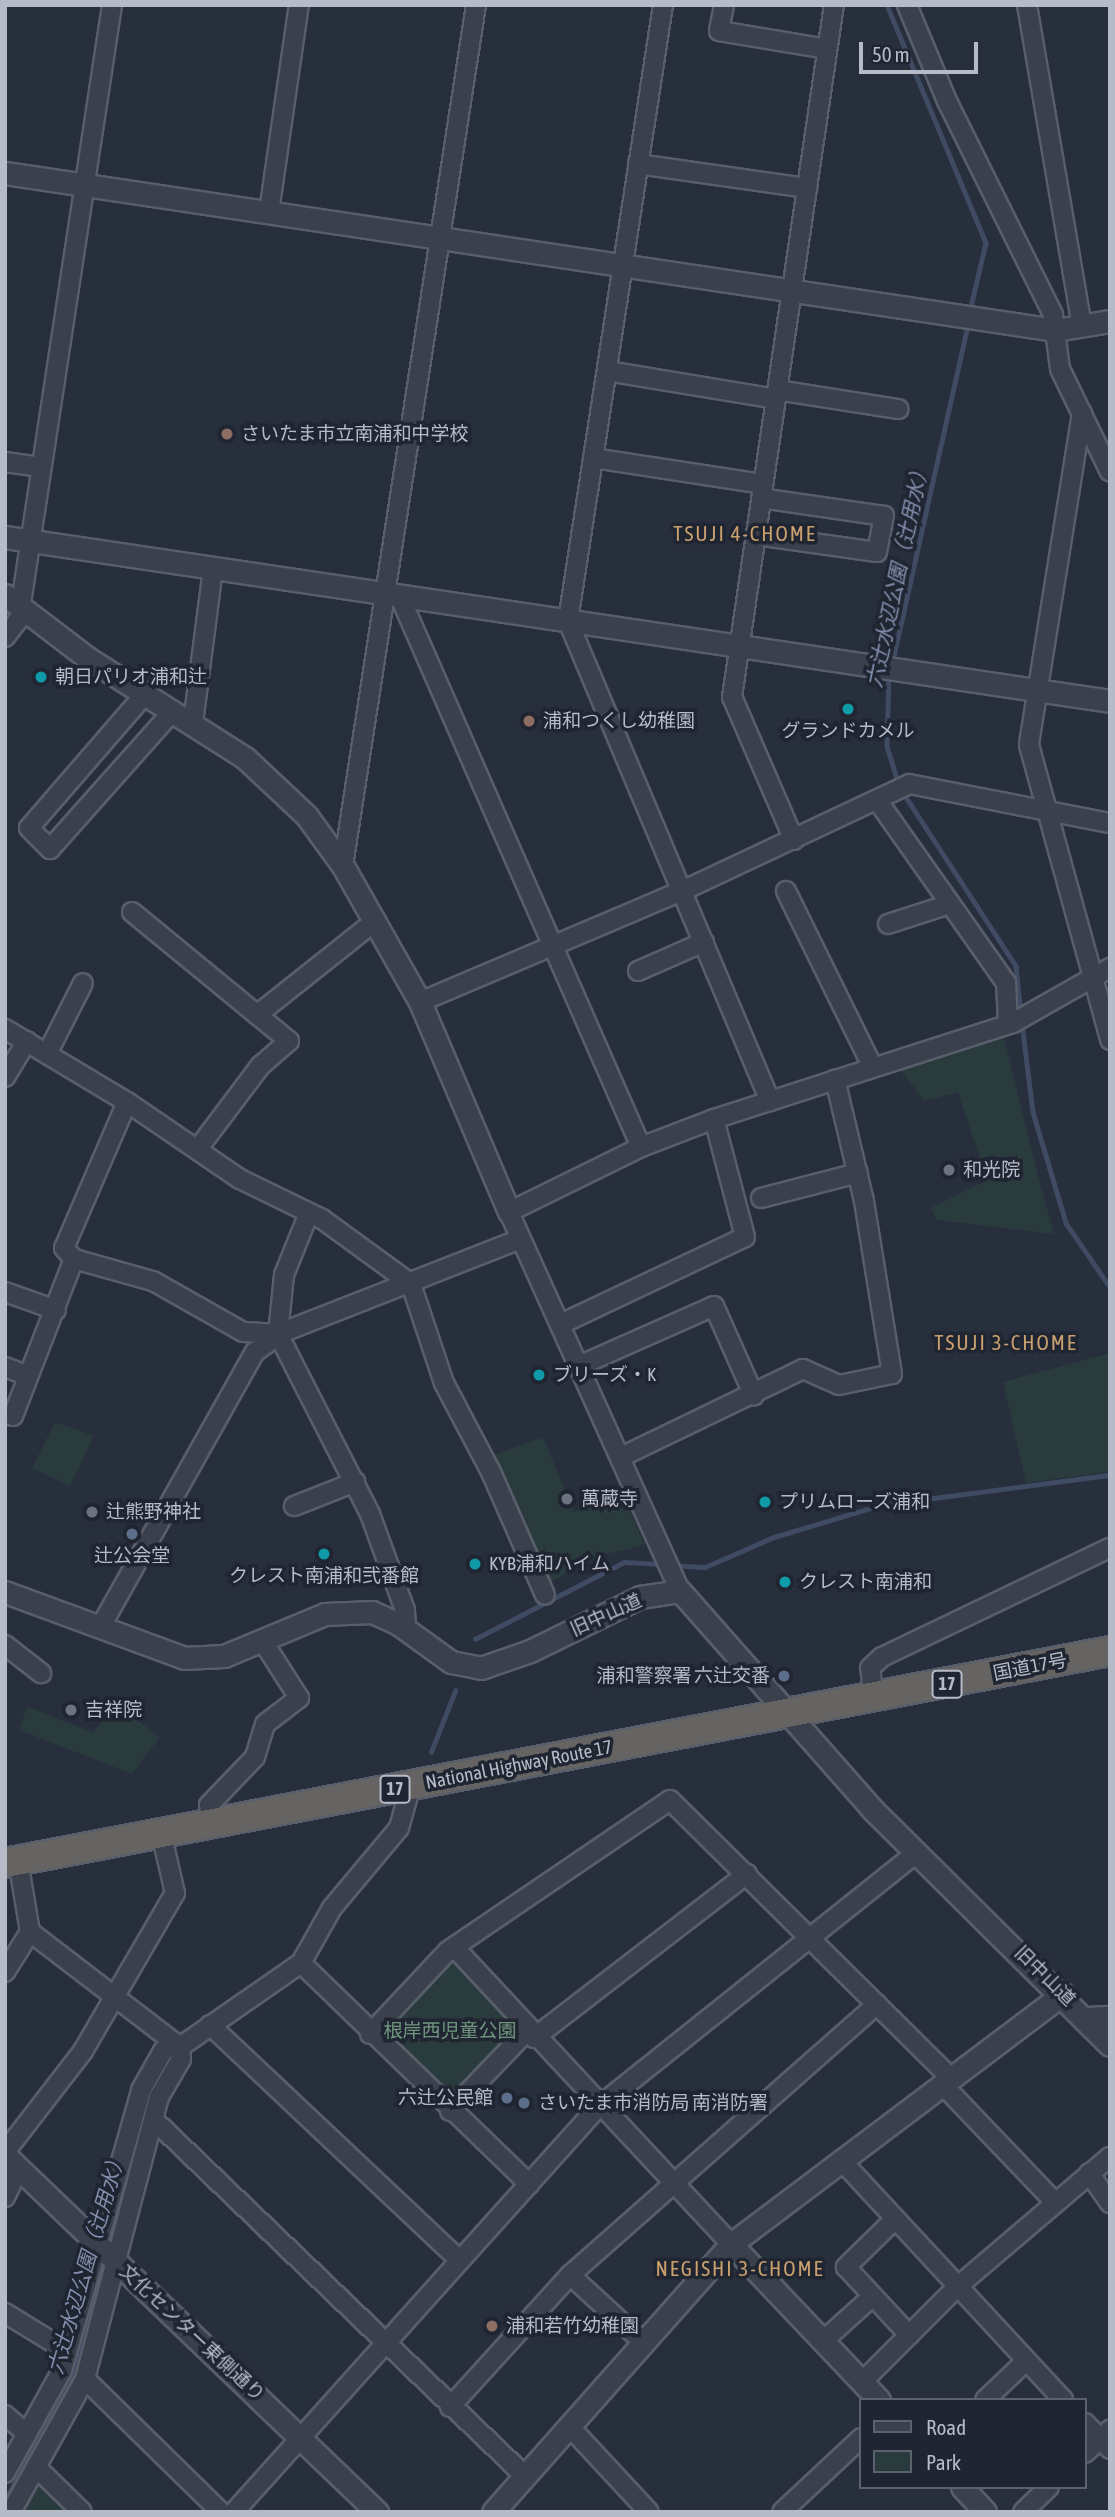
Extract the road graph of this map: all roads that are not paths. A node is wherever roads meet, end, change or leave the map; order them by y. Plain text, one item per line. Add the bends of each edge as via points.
1 (112, 5) edge
2 (299, 5) edge
3 (476, 5) edge
4 (663, 5) edge
5 (724, 5) edge
6 (834, 5) edge
7 (907, 5) edge
8 (1027, 5) edge
9 (827, 48) junction
10 (638, 164) junction
11 (5, 173) edge
12 (84, 185) junction
13 (807, 188) junction
14 (269, 212) junction
15 (441, 239) junction
16 (623, 266) junction
17 (792, 291) junction
18 (1110, 321) edge
19 (1082, 326) junction
20 (1056, 330) junction
21 (607, 371) junction
22 (776, 395) junction
23 (899, 409) dead end
24 (1082, 413) junction
25 (593, 458) junction
26 (5, 461) edge
27 (41, 467) junction
28 (1110, 472) edge
29 (762, 491) junction
30 (756, 535) junction
31 (5, 537) edge
32 (30, 540) junction
33 (214, 569) junction
34 (393, 596) junction
35 (16, 606) edge
36 (568, 621) junction
37 (5, 637) edge
38 (739, 645) junction
39 (1037, 692) junction
40 (145, 694) junction
41 (1110, 701) edge
42 (173, 711) junction
43 (193, 723) junction
44 (877, 800) junction
45 (1047, 810) junction
46 (1110, 823) edge
47 (794, 840) junction
48 (344, 866) junction
49 (682, 891) junction
50 (786, 891) dead end
51 (950, 904) junction
52 (132, 912) dead end
53 (375, 921) junction
54 (888, 924) dead end
55 (554, 942) junction
56 (704, 942) junction
57 (1110, 968) edge
58 (638, 971) dead end
59 (1090, 980) junction
60 (83, 983) dead end
61 (420, 1002) junction
62 (257, 1015) junction
63 (1008, 1024) junction
64 (5, 1029) edge
65 (1110, 1040) edge
66 (27, 1041) junction
67 (48, 1052) junction
68 (872, 1066) junction
69 (5, 1077) edge
70 (835, 1079) junction
71 (770, 1101) junction
72 (127, 1102) junction
73 (714, 1119) junction
74 (641, 1147) junction
75 (197, 1150) junction
76 (858, 1173) junction
77 (761, 1198) dead end
78 (509, 1212) junction
79 (309, 1213) junction
80 (518, 1240) junction
81 (74, 1259) junction
82 (411, 1284) junction
83 (5, 1292) edge
84 (56, 1310) junction
85 (563, 1323) junction
86 (278, 1334) junction
87 (581, 1365) junction
88 (5, 1367) edge
89 (26, 1375) junction
90 (754, 1396) junction
91 (13, 1416) dead end
92 (621, 1457) junction
93 (355, 1482) junction
94 (293, 1506) dead end
95 (1110, 1548) edge
96 (680, 1591) junction
97 (5, 1592) edge
98 (545, 1595) dead end
99 (101, 1626) junction
100 (406, 1629) junction
101 (262, 1640) junction
102 (5, 1645) edge
103 (1110, 1651) edge
104 (41, 1673) dead end
105 (874, 1699) junction
106 (785, 1715) junction
107 (411, 1785) junction
108 (212, 1824) junction
109 (161, 1833) junction
110 (918, 1852) junction
111 (11, 1861) edge
112 (747, 1874) junction
113 (30, 1932) junction
114 (812, 1939) junction
115 (454, 1947) junction
116 (301, 1963) junction
117 (5, 1972) edge
118 (1063, 1994) junction
119 (114, 1997) junction
120 (877, 2004) junction
121 (1110, 2017) edge
122 (1088, 2018) junction
123 (210, 2025) junction
124 (370, 2034) junction
125 (531, 2035) junction
126 (178, 2045) junction
127 (1110, 2045) edge
128 (946, 2081) junction
129 (598, 2107) junction
130 (450, 2111) junction
131 (154, 2120) junction
132 (1110, 2157) edge
133 (10, 2159) edge
134 (841, 2160) junction
135 (1088, 2173) junction
136 (674, 2183) junction
137 (529, 2184) junction
138 (5, 2197) edge
139 (1054, 2201) junction
140 (1110, 2203) edge
141 (895, 2219) junction
142 (731, 2245) junction
143 (107, 2252) junction
144 (460, 2260) junction
145 (570, 2275) junction
146 (957, 2287) junction
147 (873, 2296) junction
148 (5, 2313) edge
149 (909, 2335) junction
150 (385, 2341) junction
151 (823, 2342) junction
152 (643, 2343) junction
153 (67, 2351) junction
154 (1026, 2361) junction
155 (85, 2379) junction
156 (862, 2382) junction
157 (876, 2398) edge
158 (987, 2398) edge
159 (1061, 2398) edge
160 (450, 2407) junction
161 (5, 2415) edge
162 (1087, 2425) edge
163 (569, 2426) junction
164 (27, 2434) junction
165 (299, 2434) junction
166 (860, 2439) edge
167 (1106, 2439) edge
168 (1087, 2452) edge
169 (36, 2467) junction
170 (5, 2473) edge
171 (525, 2476) junction
172 (964, 2489) edge
173 (1047, 2489) edge
174 (792, 2509) edge
175 (11, 2512) edge
176 (82, 2512) edge
177 (221, 2512) edge
178 (234, 2512) edge
179 (377, 2512) edge
180 (493, 2512) edge
181 (649, 2512) edge
182 (985, 2512) edge
183 (1023, 2512) edge

1 - 12 street
2 - 14 street
3 - 15 street
4 - 10 street
5 - 9 street via 719,31
6 - 9 street
7 - 20 street via 947,101 1025,252
8 - 19 street
9 - 13 street
10 - 13 street
10 - 16 street
11 - 12 street
12 - 14 street
12 - 27 street
13 - 17 street
14 - 15 street
15 - 16 street
15 - 34 street
16 - 17 street
16 - 21 street
17 - 20 street
17 - 22 street
18 - 19 street
19 - 20 street
20 - 24 street via 1060,369
21 - 22 street
21 - 25 street
22 - 23 street
22 - 29 street
24 - 28 street
24 - 39 street
25 - 29 street
25 - 36 street
26 - 27 street
27 - 32 street
29 - 30 street
29 - 30 street via 884,516 877,552
30 - 38 street
31 - 32 street
32 - 33 street
32 - 35 street
33 - 34 street
33 - 43 street
34 - 36 street
34 - 48 street
34 - 55 street
35 - 37 street
35 - 40 street
36 - 38 street
36 - 49 street
38 - 39 street
38 - 47 street via 732,697
39 - 41 street
39 - 45 street via 1029,745
40 - 42 street
40 - 42 street via 29,828 50,849
42 - 43 street
43 - 48 street via 280,788
44 - 45 street via 909,784
44 - 47 street
44 - 51 street
45 - 46 street
45 - 59 street
47 - 49 street
48 - 53 street
49 - 55 street
49 - 56 street
50 - 68 street
51 - 54 street
51 - 63 street via 1006,984
52 - 62 street
53 - 61 street
53 - 62 street
55 - 61 street
55 - 74 street
56 - 58 street
56 - 71 street
57 - 59 street
59 - 63 street
59 - 65 street
60 - 67 street
61 - 78 street
62 - 75 street via 289,1041 261,1065
63 - 68 street
64 - 66 street
66 - 67 street
66 - 69 street
67 - 72 street
68 - 70 street
70 - 71 street
70 - 76 street
71 - 73 street
72 - 75 street
72 - 81 street via 64,1248
73 - 74 street
73 - 85 street via 745,1237
74 - 78 street
75 - 79 street via 240,1179
76 - 77 street
76 - 90 street via 892,1374 839,1385 803,1369
78 - 80 street
79 - 82 street
79 - 86 street via 284,1275
80 - 82 street
80 - 85 street
81 - 84 street
81 - 86 street via 153,1281 243,1332
82 - 86 street
82 - 98 street via 444,1383 491,1472
83 - 84 street
84 - 89 street
85 - 87 street
86 - 93 street
86 - 99 street via 255,1352
87 - 90 street via 714,1306
87 - 92 street
88 - 89 street
89 - 91 street
90 - 92 street
92 - 96 street
93 - 94 street
93 - 100 street via 405,1609
95 - 105 street via 882,1657 870,1668
96 - 100 street, 旧中山道 via 640,1597 530,1651 481,1668 451,1662
96 - 106 street, 旧中山道
97 - 99 street, 旧中山道
99 - 101 street, 旧中山道 via 184,1658 224,1656
100 - 101 street, 旧中山道 via 372,1612 340,1612
101 - 108 street via 299,1698 265,1724 255,1757 209,1805
102 - 104 street
103 - 105 highway, 国道17号 / 17
105 - 106 highway, 国道17号 / 17
106 - 107 highway, National Highway Route 17 / 17
106 - 110 street, 旧中山道
107 - 108 highway, National Highway Route 17 / 17
107 - 116 street via 399,1828 332,1908
108 - 109 highway, National Highway Route 17 / 17
109 - 111 highway, National Highway Route 17 / 17
109 - 119 street via 174,1893
110 - 114 street
110 - 118 street, 旧中山道
111 - 113 street
112 - 114 street
112 - 115 street via 670,1800
112 - 125 street
113 - 117 street
113 - 119 street
114 - 120 street
114 - 129 street
115 - 124 street
115 - 125 street
116 - 123 street
116 - 124 street
118 - 122 street, 旧中山道
118 - 128 street
119 - 126 street
119 - 133 street
120 - 128 street
120 - 136 street
121 - 122 street, 旧中山道
122 - 127 street
123 - 126 street
123 - 144 street
124 - 130 street
125 - 129 street
125 - 130 street
126 - 131 street via 181,2059
126 - 143 street via 163,2051 141,2091
128 - 134 street
128 - 139 street
129 - 136 street
129 - 137 street
130 - 137 street
131 - 143 street
131 - 150 street
132 - 135 street
133 - 138 street
133 - 143 street, 文化センター東側通り
134 - 141 street
134 - 142 street
135 - 139 street
135 - 140 street
136 - 142 street
136 - 145 street
137 - 144 street
139 - 146 street
141 - 146 street
141 - 147 street via 846,2267
142 - 151 street
142 - 152 street
143 - 153 street
143 - 155 street
143 - 165 street, 文化センター東側通り
144 - 150 street
145 - 152 street
145 - 160 street
146 - 149 street
146 - 154 street
147 - 149 street
147 - 151 street
148 - 153 street
149 - 156 street
150 - 160 street
150 - 165 street
151 - 156 street
152 - 163 street
153 - 164 street
154 - 158 street
154 - 159 street
155 - 169 street
155 - 177 street
156 - 157 street
160 - 171 street
161 - 164 street
162 - 167 street
163 - 171 street
163 - 181 street
164 - 170 street
165 - 178 street
165 - 179 street, 文化センター東側通り
166 - 174 street
167 - 168 street
169 - 175 street
169 - 176 street
171 - 180 street
172 - 182 street
173 - 183 street

